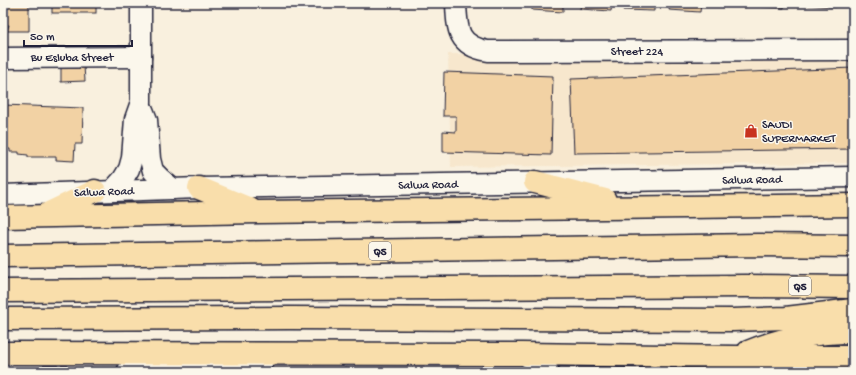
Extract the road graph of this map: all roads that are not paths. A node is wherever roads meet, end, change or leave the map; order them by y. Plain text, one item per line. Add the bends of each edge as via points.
1 (141, 3) edge
2 (456, 3) edge
3 (853, 50) edge
4 (141, 57) junction
5 (3, 58) edge
6 (141, 102) junction
7 (853, 177) edge
8 (535, 182) junction
9 (199, 188) junction
10 (173, 189) junction
11 (104, 191) junction
12 (3, 195) edge
13 (853, 205) edge
14 (635, 207) junction
15 (259, 212) junction
16 (3, 217) edge
17 (43, 217) junction
18 (853, 246) edge
19 (3, 256) edge
20 (853, 287) edge
21 (3, 291) edge
22 (853, 310) edge
23 (3, 319) edge
24 (853, 332) edge
25 (3, 353) edge
26 (304, 354) junction
27 (522, 354) junction
28 (736, 357) junction
29 (853, 358) edge
30 (126, 372) edge
31 (549, 372) edge

1 - 4 street
2 - 3 street, Street 224 via 456,24 460,35 477,49 488,51
4 - 5 street, Bu Esluba Street
4 - 6 street
6 - 10 street via 147,120 153,171
6 - 11 street via 129,169 123,179
7 - 8 street, Salwa Road
8 - 9 street, Salwa Road
8 - 14 main road
9 - 10 street, Salwa Road
9 - 15 main road
10 - 11 street, Salwa Road
11 - 12 street, Salwa Road
11 - 17 main road
13 - 14 main road, Salwa Road
14 - 15 main road, Salwa Road
15 - 17 main road, Salwa Road
16 - 17 main road, Salwa Road
18 - 19 main road, Q5 via 757,245
20 - 21 main road, Q5
22 - 23 main road via 786,318 733,320
24 - 28 main road via 797,337
25 - 26 main road
26 - 27 main road
26 - 30 street via 203,368
27 - 28 main road
27 - 31 street
28 - 29 main road

